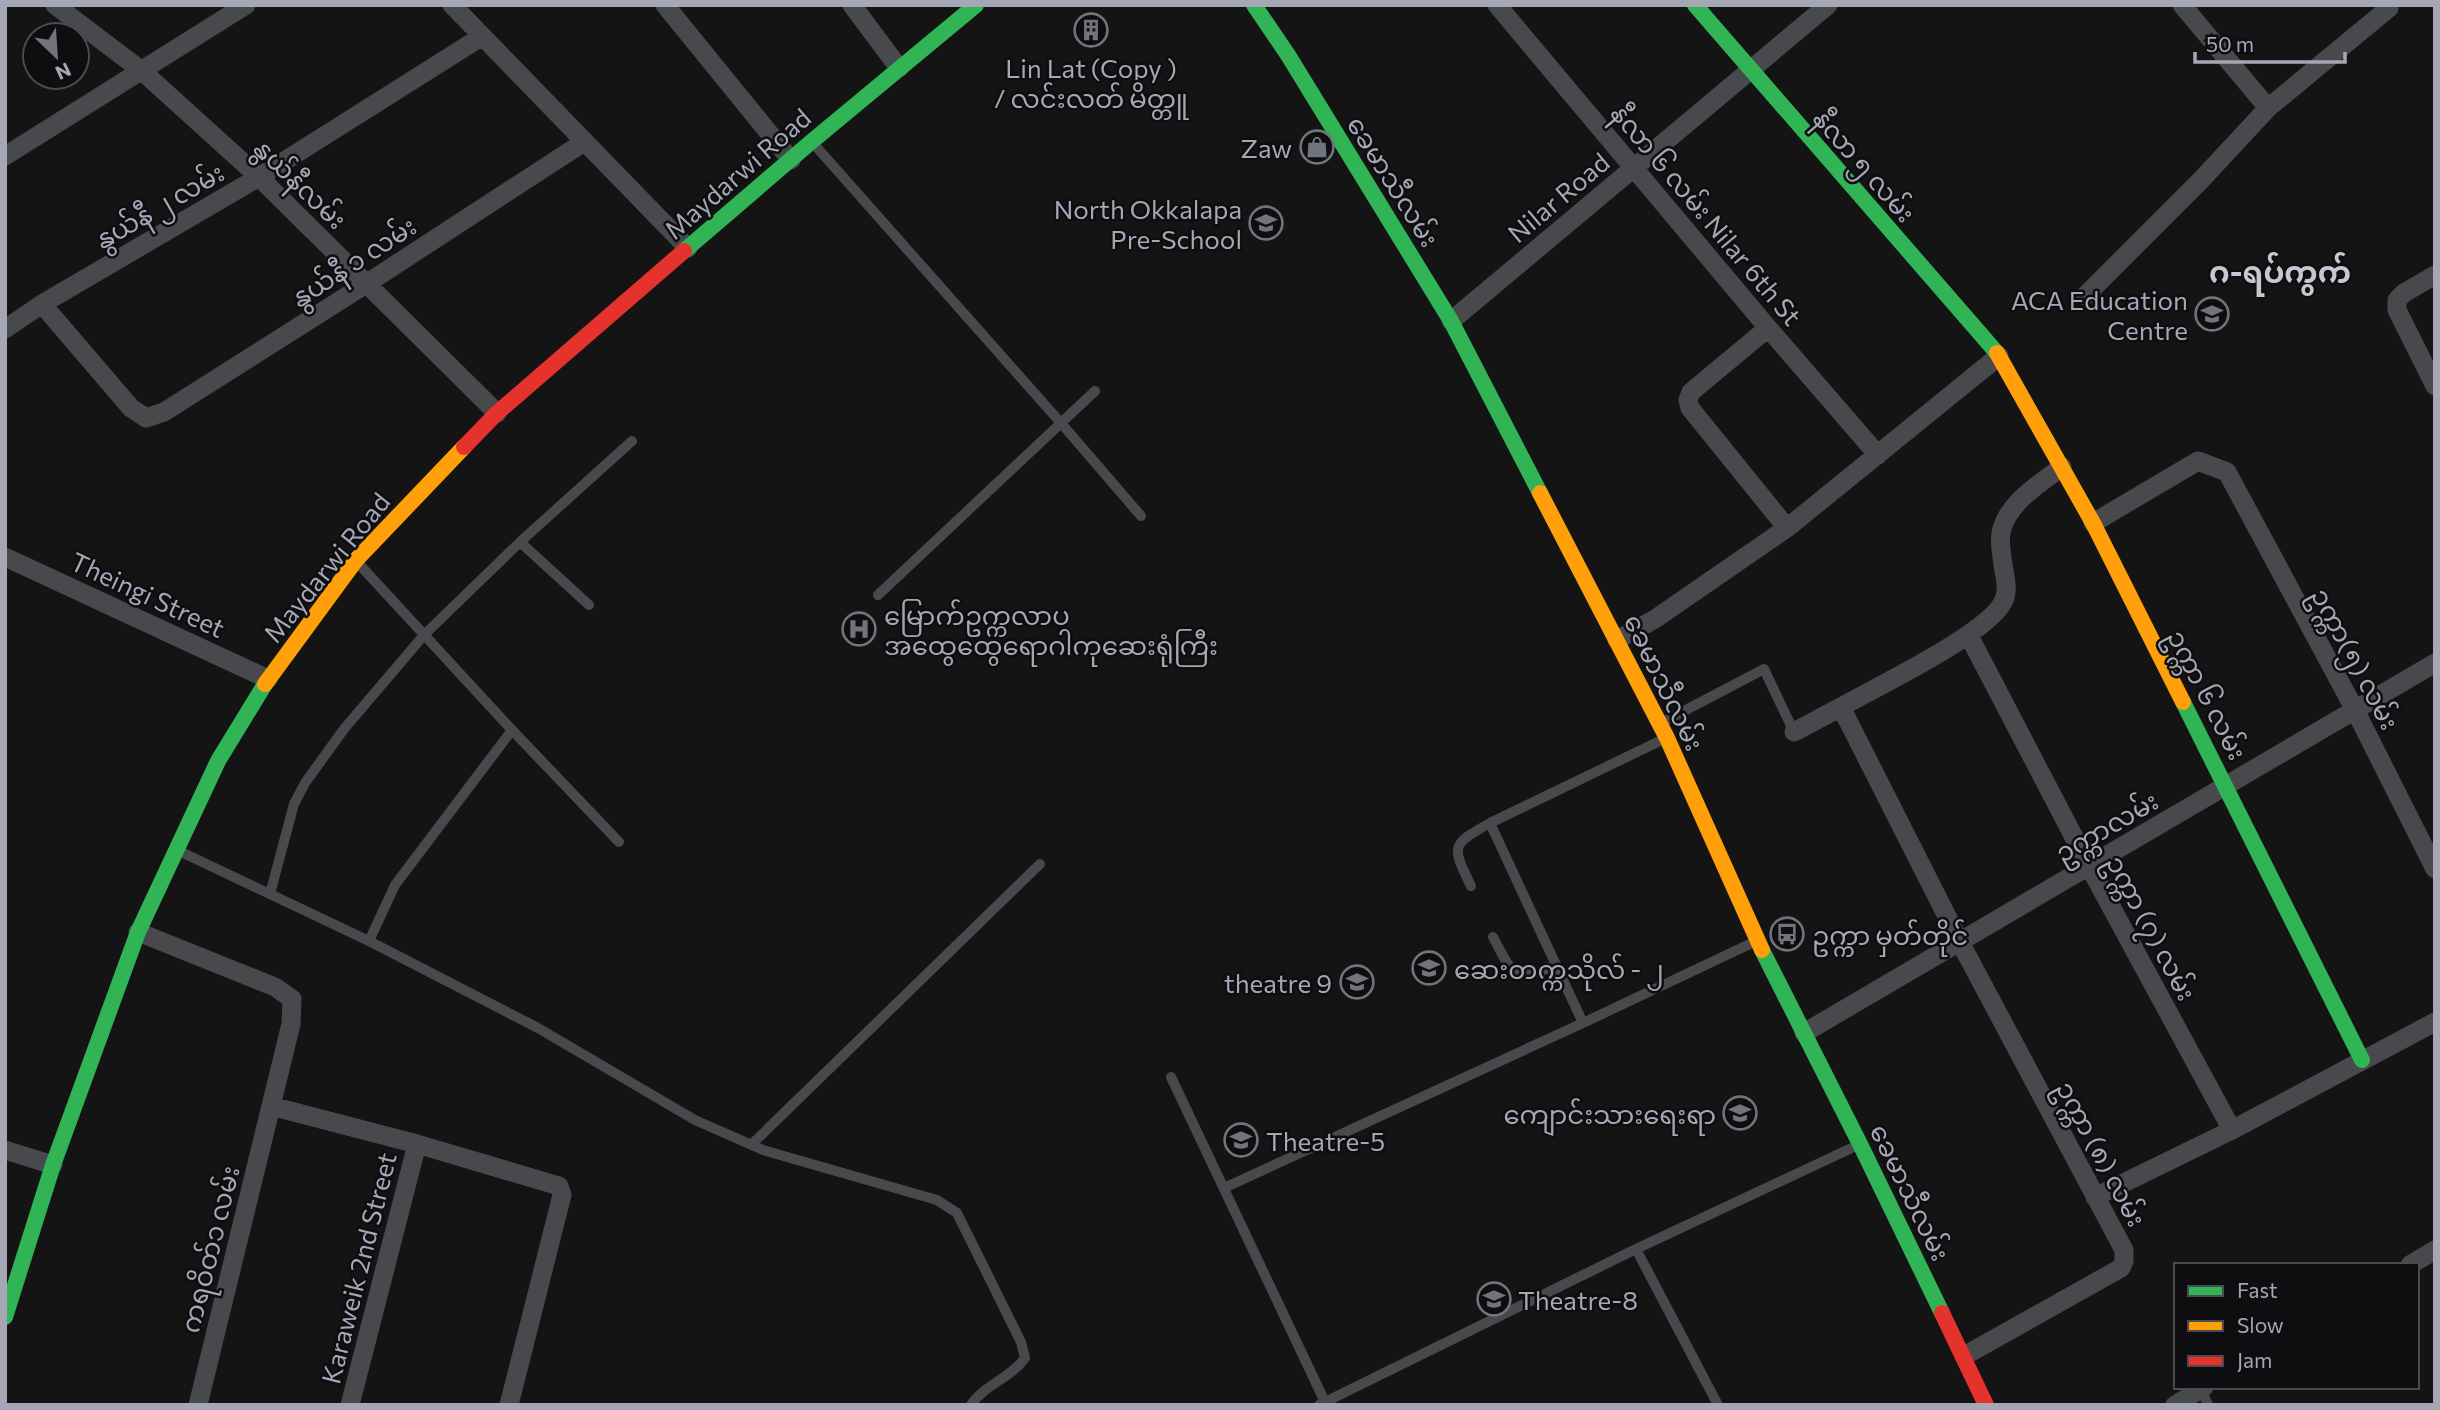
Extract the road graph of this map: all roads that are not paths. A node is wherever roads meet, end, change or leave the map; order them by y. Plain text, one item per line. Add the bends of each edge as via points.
1 (55, 5) edge
2 (246, 5) edge
3 (452, 5) edge
4 (665, 5) edge
5 (852, 5) edge
6 (976, 5) edge
7 (1254, 5) edge
8 (1497, 5) edge
9 (1695, 5) edge
10 (1828, 5) edge
11 (2182, 5) edge
12 (2390, 6) edge
13 (481, 37) junction
14 (898, 68) junction
15 (142, 71) junction
16 (1750, 71) junction
17 (2268, 108) junction
18 (584, 142) junction
19 (811, 142) junction
20 (5, 156) edge
21 (791, 160) junction
22 (1635, 168) junction
23 (259, 177) junction
24 (688, 248) junction
25 (2435, 275) edge
26 (366, 284) junction
27 (2085, 296) dead end
28 (43, 304) junction
29 (1451, 321) junction
30 (1768, 328) junction
31 (5, 329) edge
32 (1998, 356) junction
33 (2435, 386) edge
34 (1095, 391) dead end
35 (497, 413) junction
36 (1061, 423) junction
37 (632, 441) dead end
38 (1878, 455) junction
39 (2062, 467) junction
40 (1141, 516) dead end
41 (2094, 523) junction
42 (1787, 528) junction
43 (520, 542) junction
44 (5, 556) edge
45 (356, 560) junction
46 (878, 595) dead end
47 (589, 605) dead end
48 (424, 635) junction
49 (1969, 636) junction
50 (1617, 640) junction
51 (2435, 663) edge
52 (268, 679) junction
53 (1841, 707) junction
54 (2355, 710) junction
55 (512, 730) junction
56 (1663, 731) junction
57 (1794, 732) joint
58 (2226, 785) junction
59 (1490, 822) junction
60 (619, 842) dead end
61 (175, 849) junction
62 (1040, 864) dead end
63 (2089, 866) junction
64 (2435, 869) edge
65 (1471, 886) dead end
66 (270, 894) junction
67 (138, 932) junction
68 (1493, 937) dead end
69 (1757, 940) junction
70 (369, 941) junction
71 (1960, 942) junction
72 (1556, 964) junction
73 (2435, 1022) edge
74 (1584, 1023) junction
75 (1804, 1033) junction
76 (2361, 1060) junction
77 (1171, 1077) dead end
78 (271, 1106) junction
79 (2232, 1130) junction
80 (417, 1144) junction
81 (1860, 1144) junction
82 (751, 1145) junction
83 (5, 1150) edge
84 (53, 1165) junction
85 (1224, 1188) junction
86 (2095, 1197) junction
87 (1636, 1250) junction
88 (2435, 1250) edge
89 (2413, 1263) edge
90 (5, 1317) edge
91 (1964, 1356) junction
92 (2204, 1394) edge
93 (1322, 1403) edge
94 (198, 1405) edge
95 (349, 1405) edge
96 (509, 1405) edge
97 (971, 1405) edge
98 (1718, 1405) edge
99 (1986, 1405) edge
100 (2175, 1405) edge

1 - 15 street, နွယ်နီလမ်း
2 - 15 street
3 - 13 street
4 - 21 street
5 - 14 street
6 - 14 street, Maydarwi Road
7 - 29 street, ခေမာသီလမ်း
8 - 22 street, နီလာ ၆ လမ်း Nilar 6th St
9 - 16 street, နီလာ ၅ လမ်း
10 - 16 street, Nilar Road
11 - 17 street
12 - 17 street
13 - 18 street
13 - 23 street, နွယ်နီ ၂ လမ်း
14 - 19 street, Maydarwi Road
15 - 20 street
15 - 23 street, နွယ်နီလမ်း
16 - 22 street, Nilar Road
16 - 32 street, နီလာ ၅ လမ်း
17 - 27 street
18 - 24 street
18 - 26 street, နွယ်နီ ၁ လမ်း
19 - 21 street, Maydarwi Road
19 - 36 lane
21 - 24 street, Maydarwi Road
22 - 29 street, Nilar Road
22 - 30 street, နီလာ ၆ လမ်း Nilar 6th St
23 - 26 street, နွယ်နီလမ်း
23 - 28 street, နွယ်နီ ၂ လမ်း
24 - 35 street, Maydarwi Road
25 - 33 street via 2397,300 2397,310
26 - 28 street, နွယ်နီ ၁ လမ်း via 164,412 146,418 131,408
26 - 35 street, နွယ်နီလမ်း
28 - 31 street, နွယ်နီ ၂ လမ်း
29 - 50 street, ခေမာသီလမ်း
30 - 38 street, နီလာ ၆ လမ်း Nilar 6th St
30 - 42 street via 1690,392 1688,400
32 - 38 street
32 - 39 street, ဥက္ကာ ၆ လမ်း
34 - 36 lane
35 - 45 street, Maydarwi Road
36 - 40 lane
36 - 46 lane
37 - 43 lane
38 - 42 street
39 - 41 street, ဥက္ကာ ၆ လမ်း
39 - 49 street via 2029,492 2006,519 2001,533 2005,600
41 - 54 street, ဥက္ကာ(၅) လမ်း via 2198,461 2227,472
41 - 58 street, ဥက္ကာ ၆ လမ်း
42 - 50 street via 1655,620
43 - 47 lane
43 - 48 lane
44 - 52 street, Theingi Street
45 - 48 lane
45 - 52 street, Maydarwi Road
48 - 55 lane
48 - 66 lane via 305,783 294,804
49 - 53 street
49 - 63 street, ဥက္ကာ (၇) လမ်း
50 - 56 street, ခေမာသီလမ်း
51 - 54 street, ဥက္ကာလမ်း
52 - 61 street, Maydarwi Road via 218,761
53 - 57 street
53 - 71 street, ဥက္ကာ (၈) လမ်း
54 - 58 street, ဥက္ကာလမ်း
54 - 64 street, ဥက္ကာ(၅) လမ်း
55 - 60 lane
55 - 70 lane via 395,885
56 - 57 lane via 1764,669
56 - 59 lane
56 - 69 street, ခေမာသီလမ်း
58 - 63 street, ဥက္ကာလမ်း
58 - 76 street, ဥက္ကာ ၆ လမ်း
59 - 65 lane via 1458,845 1456,852
59 - 72 lane
61 - 66 lane
61 - 67 street, Maydarwi Road
62 - 82 lane
63 - 71 street, ဥက္ကာလမ်း
63 - 79 street, ဥက္ကာ (၇) လမ်း
66 - 70 lane
67 - 78 street, ကရဝိတ်၁ လမ်း via 275,987 292,999 291,1024
67 - 84 street, Maydarwi Road
68 - 72 lane via 1516,972 1534,975
69 - 74 lane
69 - 75 street, ခေမာသီလမ်း
70 - 82 lane via 538,1028 695,1120
71 - 75 street, ဥက္ကာလမ်း
71 - 86 street, ဥက္ကာ (၈) လမ်း
72 - 74 lane
73 - 76 street
74 - 85 lane
75 - 81 street, ခေမာသီလမ်း
76 - 79 street
77 - 85 lane
78 - 80 street
78 - 94 street, ကရဝိတ်၁ လမ်း
79 - 86 street
80 - 95 street, Karaweik 2nd Street
80 - 96 street via 559,1186 562,1191
81 - 87 lane
81 - 91 street, ခေမာသီလမ်း
82 - 97 lane via 937,1200 957,1213 1025,1358
83 - 84 street
84 - 90 street, Maydarwi Road
85 - 93 lane
86 - 91 street, ဥက္ကာ (၈) လမ်း via 2123,1250 2121,1268
87 - 93 lane
87 - 98 lane
88 - 89 street
91 - 99 street, ခေမာသီလမ်း
92 - 100 street

